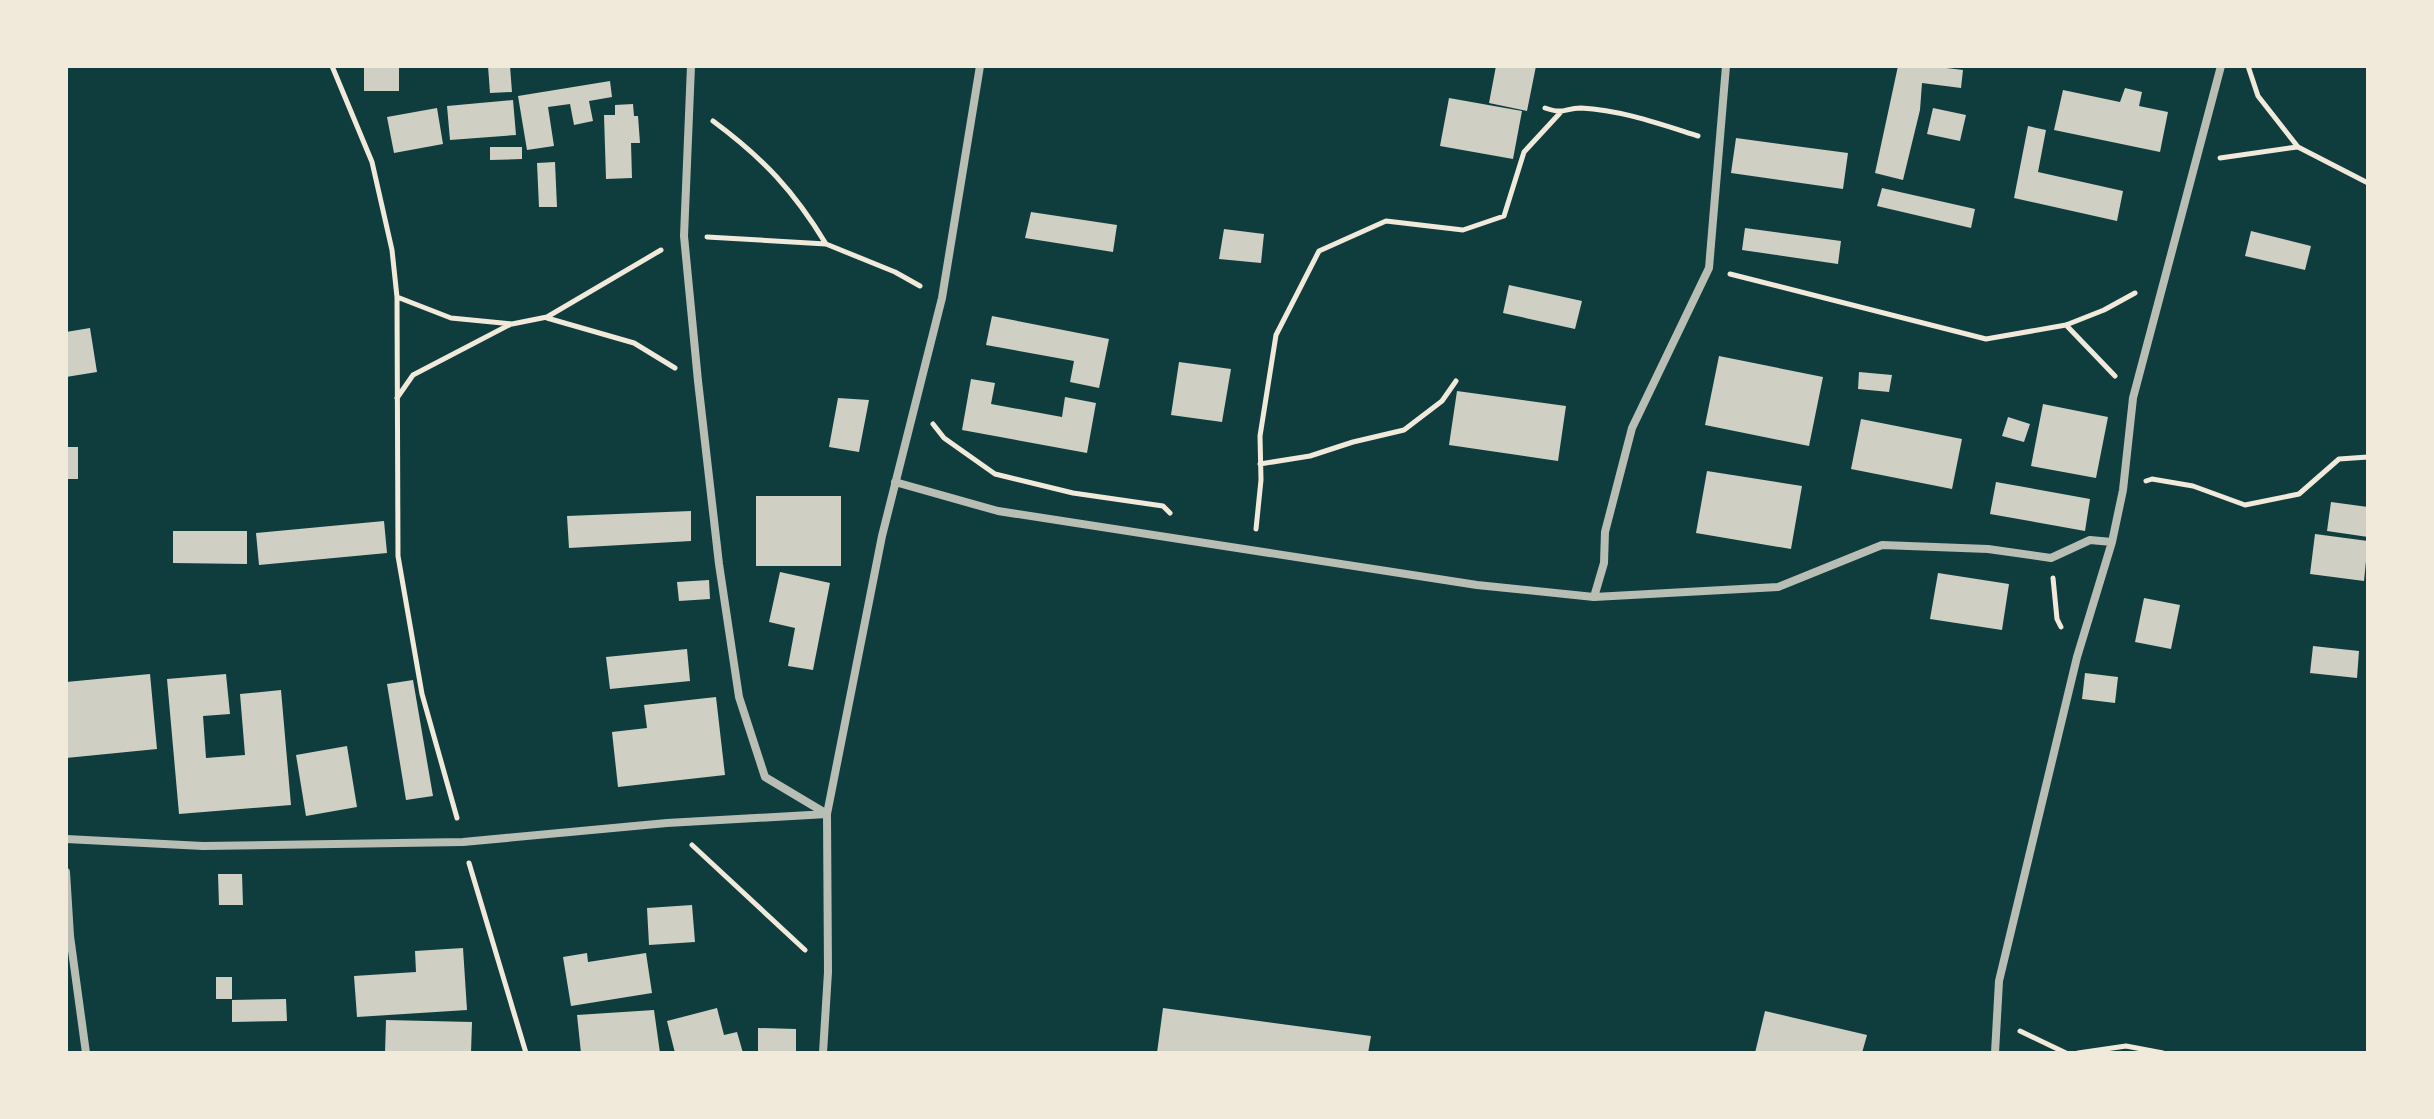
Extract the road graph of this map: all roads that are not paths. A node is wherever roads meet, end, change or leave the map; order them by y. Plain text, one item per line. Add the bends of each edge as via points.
1 (691, 66) edge
2 (980, 66) edge
3 (1726, 66) edge
4 (2221, 66) edge
5 (895, 482) junction
6 (2112, 542) junction
7 (1594, 597) junction
8 (827, 814) junction
9 (66, 839) edge
10 (66, 872) edge
11 (86, 1053) edge
12 (823, 1053) edge
13 (1995, 1053) edge

1 - 8 street via 684,236 719,564 739,697 765,777
2 - 5 street via 942,298
3 - 7 street via 1709,268 1632,428
4 - 6 street via 2133,398
5 - 7 street via 998,511 1477,585
5 - 8 street
6 - 7 street via 2090,540 2051,558 1988,549 1882,545 1778,587
6 - 13 street via 2077,657 1999,981
8 - 9 street via 463,842 203,846
8 - 12 street
10 - 11 street

